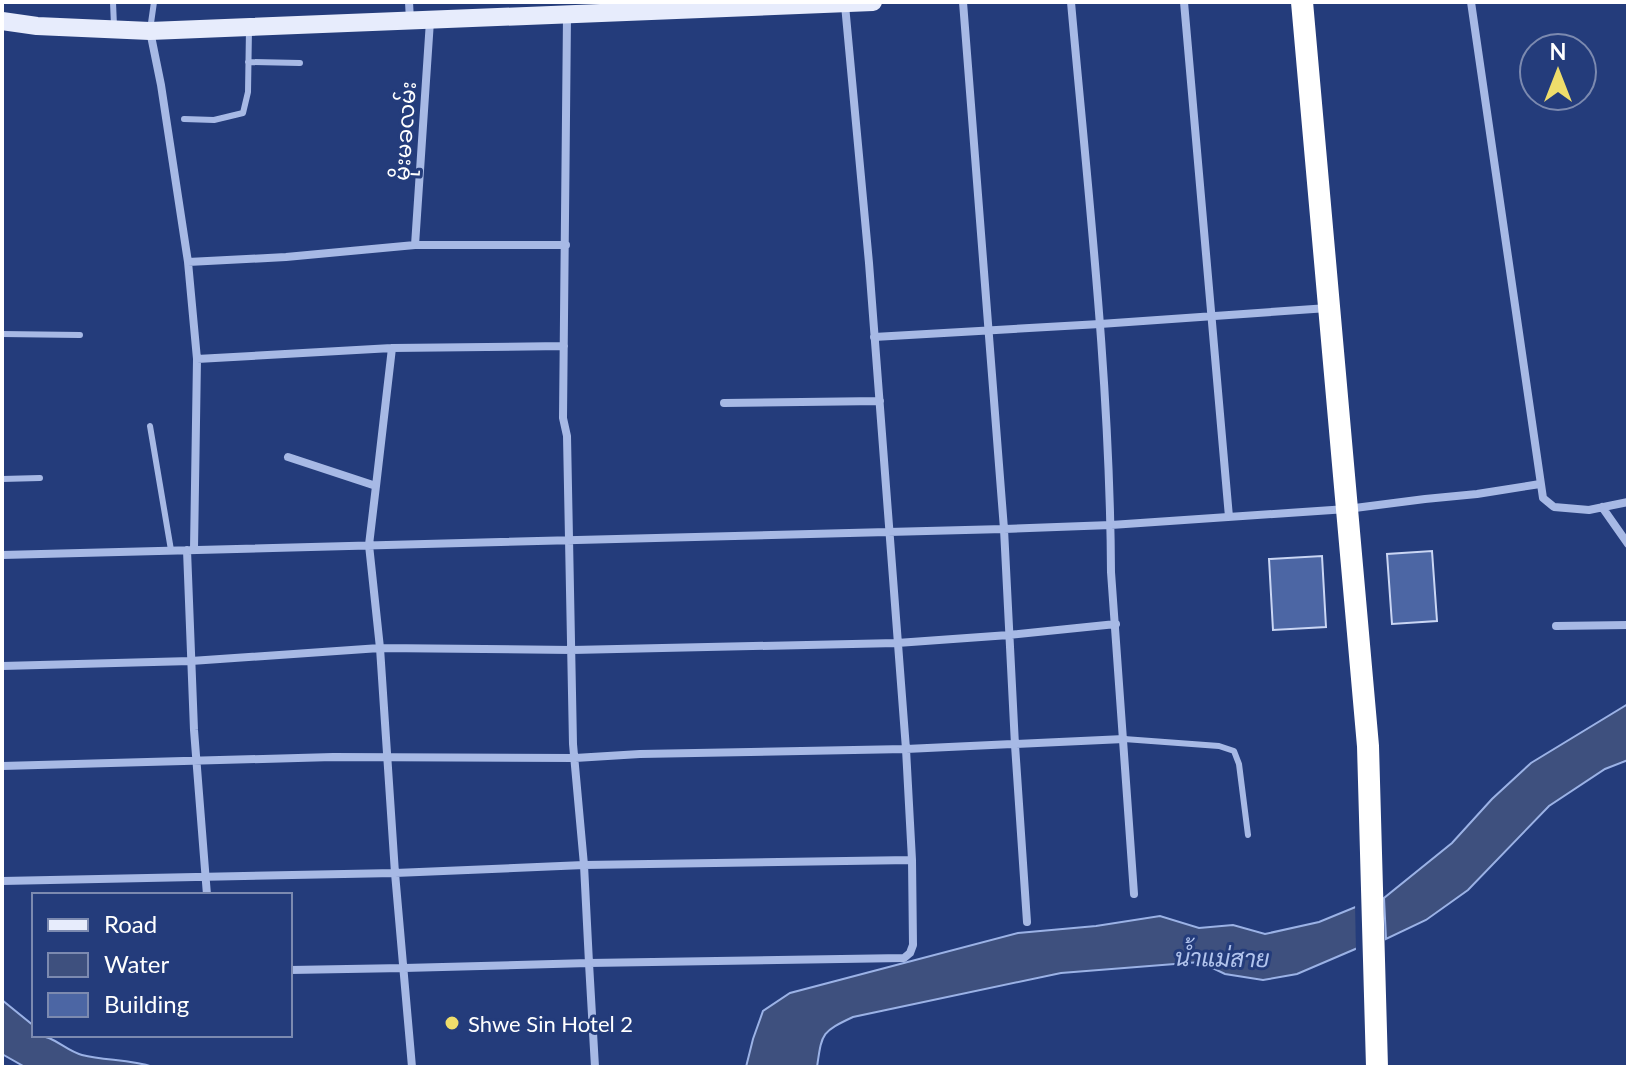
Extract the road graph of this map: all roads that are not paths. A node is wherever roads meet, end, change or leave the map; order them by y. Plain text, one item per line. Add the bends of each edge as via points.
1 (113, 2) edge
2 (154, 2) edge
3 (873, 2) edge
4 (963, 2) edge
5 (1071, 2) edge
6 (1184, 2) edge
7 (1302, 2) edge
8 (1471, 2) edge
9 (845, 4) edge
10 (713, 5) edge
11 (618, 8) edge
12 (410, 11) edge
13 (567, 15) junction
14 (430, 20) junction
15 (2, 21) edge
16 (249, 28) junction
17 (114, 30) junction
18 (150, 31) junction
19 (248, 62) junction
20 (300, 63) dead end
21 (184, 119) dead end
22 (415, 245) junction
23 (566, 245) junction
24 (188, 262) junction
25 (1328, 308) junction
26 (1211, 317) junction
27 (1100, 324) junction
28 (988, 330) junction
29 (2, 334) edge
30 (80, 335) dead end
31 (874, 337) junction
32 (564, 346) junction
33 (392, 348) junction
34 (197, 359) junction
35 (880, 401) junction
36 (724, 403) dead end
37 (150, 426) dead end
38 (288, 457) dead end
39 (40, 478) dead end
40 (2, 479) edge
41 (1540, 484) junction
42 (376, 486) junction
43 (1628, 502) edge
44 (1602, 507) junction
45 (1347, 509) junction
46 (1229, 517) junction
47 (1111, 525) junction
48 (1004, 529) junction
49 (890, 531) junction
50 (568, 540) junction
51 (1628, 544) edge
52 (369, 545) junction
53 (191, 549) junction
54 (171, 550) junction
55 (2, 555) edge
56 (1116, 624) junction
57 (1628, 625) edge
58 (1556, 626) dead end
59 (1009, 635) junction
60 (897, 643) junction
61 (380, 648) junction
62 (572, 650) junction
63 (191, 661) junction
64 (2, 666) edge
65 (1124, 739) junction
66 (1015, 745) junction
67 (906, 749) junction
68 (386, 757) junction
69 (575, 758) junction
70 (197, 761) junction
71 (2, 766) edge
72 (1248, 835) dead end
73 (912, 860) junction
74 (584, 865) junction
75 (395, 873) junction
76 (206, 877) junction
77 (2, 881) edge
78 (207, 893) edge
79 (1134, 894) dead end
80 (1027, 922) dead end
81 (589, 963) junction
82 (404, 968) junction
83 (292, 970) edge
84 (1377, 1066) edge
85 (412, 1067) edge
86 (595, 1067) edge

1 - 17 lane
2 - 18 lane
3 - 9 main road
4 - 28 street
5 - 27 street
6 - 26 street
7 - 25 highway
8 - 41 street
9 - 10 main road
9 - 31 street
10 - 11 main road
11 - 13 main road
12 - 14 main road
12 - 16 main road
13 - 14 main road
13 - 23 street
14 - 22 street, မိုးမခလမ်း
15 - 17 main road
16 - 18 main road
16 - 19 lane
17 - 18 main road
18 - 24 street
19 - 20 lane
19 - 21 lane via 243,113 214,120
22 - 23 street
22 - 24 street
23 - 32 street
24 - 34 street
25 - 26 street
25 - 45 highway
26 - 27 street
26 - 46 street
27 - 28 street
27 - 47 street
28 - 31 street
28 - 48 street
29 - 30 lane
31 - 35 street
32 - 33 street
32 - 50 street
33 - 34 street
33 - 42 street
34 - 53 street
35 - 36 street
35 - 49 street
37 - 54 lane
38 - 42 street
39 - 40 lane
41 - 44 street via 1543,498 1554,507
41 - 45 street
42 - 52 street
43 - 44 street
44 - 51 street
45 - 46 street
45 - 84 highway via 1368,746
46 - 47 street
47 - 48 street
47 - 56 street
48 - 49 street
48 - 59 street
49 - 50 street
49 - 60 street
50 - 52 street
50 - 62 street
52 - 53 street
52 - 61 street
53 - 54 street
53 - 63 street
54 - 55 street
56 - 59 street
56 - 65 street
57 - 58 street
59 - 60 street
59 - 66 street
60 - 62 street
60 - 67 street
61 - 62 street
61 - 63 street
61 - 68 street
62 - 69 street
63 - 64 street
63 - 70 street
65 - 66 street
65 - 72 lane via 1234,751
65 - 79 street
66 - 67 street
66 - 80 street
67 - 69 street
67 - 73 street
68 - 69 street
68 - 70 street
68 - 75 street
69 - 74 street
70 - 71 street
70 - 76 street
73 - 74 street
73 - 81 street via 913,945 904,958
74 - 75 street
74 - 81 street
75 - 76 street
75 - 82 street
76 - 77 street
76 - 78 street
81 - 82 street
81 - 86 street
82 - 83 street
82 - 85 street

